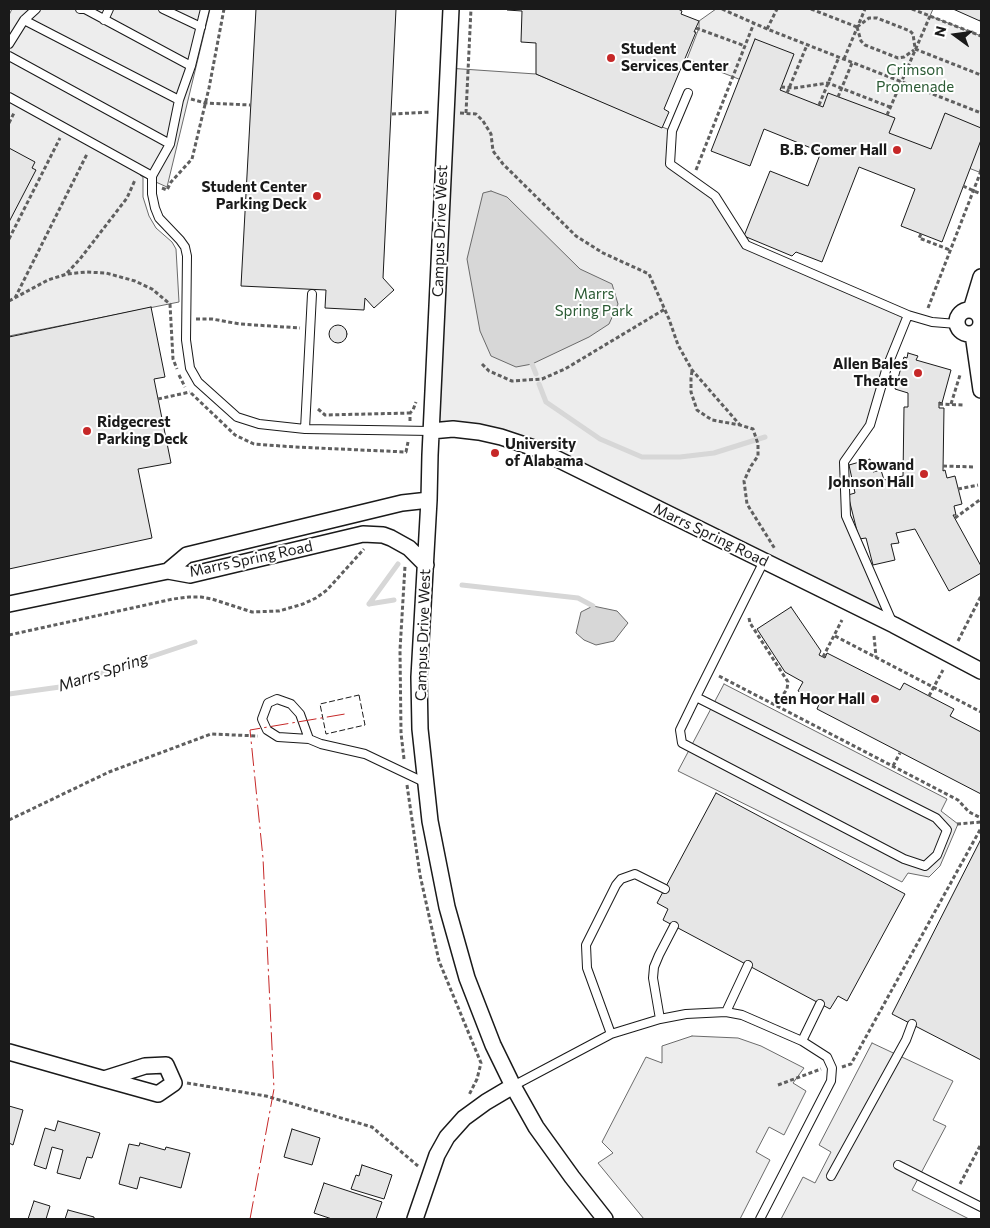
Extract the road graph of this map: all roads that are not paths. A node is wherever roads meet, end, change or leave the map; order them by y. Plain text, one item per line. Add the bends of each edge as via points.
1 (36, 9) edge
2 (80, 9) edge
3 (109, 9) edge
4 (163, 9) edge
5 (205, 9) edge
6 (451, 9) edge
7 (24, 20) junction
8 (104, 20) junction
9 (201, 27) junction
10 (9, 44) edge
11 (9, 56) edge
12 (191, 66) junction
13 (688, 93) dead end
14 (9, 97) edge
15 (179, 100) junction
16 (170, 144) junction
17 (152, 180) junction
18 (981, 277) edge
19 (312, 294) dead end
20 (972, 310) junction
21 (908, 316) junction
22 (957, 324) junction
23 (973, 334) junction
24 (981, 390) edge
25 (305, 429) junction
26 (431, 431) junction
27 (429, 500) junction
28 (764, 562) junction
29 (426, 565) junction
30 (168, 571) junction
31 (9, 604) edge
32 (894, 625) junction
33 (981, 671) edge
34 (696, 697) junction
35 (309, 739) junction
36 (426, 783) junction
37 (665, 889) dead end
38 (674, 926) dead end
39 (748, 965) dead end
40 (820, 1004) dead end
41 (726, 1012) junction
42 (660, 1019) junction
43 (912, 1024) dead end
44 (611, 1034) junction
45 (802, 1041) junction
46 (9, 1052) edge
47 (104, 1079) junction
48 (513, 1086) junction
49 (898, 1164) dead end
50 (831, 1176) dead end
51 (981, 1206) edge
52 (415, 1219) edge
53 (605, 1219) edge
54 (760, 1219) edge

1 - 7 lane
2 - 8 lane
3 - 8 lane
4 - 9 lane
5 - 9 lane
6 - 26 street, Campus Drive West
7 - 10 lane
7 - 15 lane
8 - 12 lane
9 - 12 lane
11 - 16 lane
12 - 15 lane
13 - 21 lane via 672,131 670,164 715,196 746,245
14 - 17 lane
15 - 16 lane
16 - 17 lane
17 - 25 lane via 154,208 185,247 186,340 190,368 198,382 237,417 259,424
18 - 20 street
19 - 25 lane
20 - 22 street via 961,313
20 - 23 street via 981,321
21 - 22 lane
21 - 32 lane via 887,367 870,425 844,462 846,516
22 - 23 street via 964,333
23 - 24 street
25 - 26 lane
26 - 27 street, Campus Drive West
26 - 28 street, Marrs Spring Road via 479,432 537,449
27 - 29 street, Campus Drive West
27 - 30 street via 402,503 187,555
28 - 32 street, Marrs Spring Road
28 - 34 lane
29 - 30 street, Marrs Spring Road via 409,548 391,538 363,534 190,575
29 - 36 street, Campus Drive West via 419,677
30 - 31 street, Marrs Spring Road
32 - 33 street, Marrs Spring Road
34 - 34 lane via 680,730 682,743 904,859 925,866 937,855 947,830 936,818
35 - 35 lane via 300,714 291,704 278,699 268,703 262,719 267,730 278,737
35 - 36 lane via 365,754
36 - 48 street, Campus Drive West via 440,871 458,946 481,1015
37 - 44 lane via 634,874 621,879 586,945 587,968
38 - 42 lane via 654,967
39 - 41 lane
40 - 45 lane
41 - 42 lane
41 - 45 lane via 755,1019
42 - 44 lane
43 - 50 lane
44 - 48 lane
45 - 54 lane via 827,1057 832,1068 831,1081
46 - 47 street
47 - 47 street via 145,1066 166,1065 174,1083 158,1094
48 - 52 street via 464,1118 447,1137
48 - 53 street, Campus Drive West via 536,1127
49 - 51 lane

